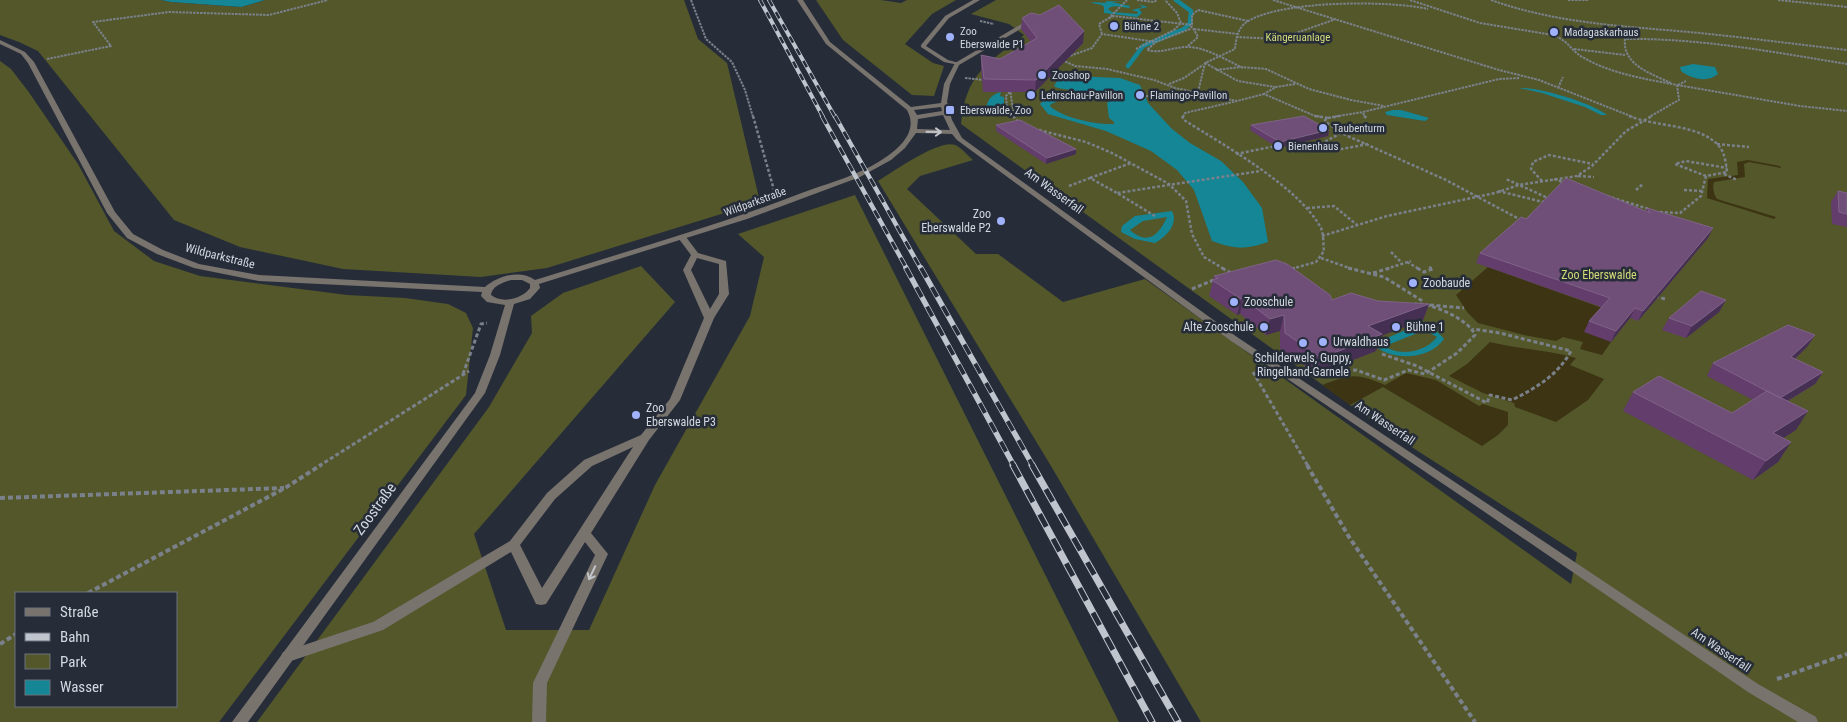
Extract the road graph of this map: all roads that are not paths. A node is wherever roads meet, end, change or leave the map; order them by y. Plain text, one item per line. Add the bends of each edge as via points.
1 (800, 0) edge
2 (977, 0) edge
3 (1037, 18) edge
4 (0, 42) edge
5 (957, 64) junction
6 (943, 105) junction
7 (910, 109) junction
8 (945, 113) junction
9 (914, 117) junction
10 (914, 131) junction
11 (954, 132) junction
12 (683, 239) junction
13 (695, 255) junction
14 (534, 284) junction
15 (487, 290) junction
16 (510, 302) junction
17 (709, 318) junction
18 (645, 438) junction
19 (584, 533) junction
20 (514, 544) junction
21 (288, 656) junction
22 (239, 722) edge
23 (538, 722) edge
24 (1811, 722) edge

1 - 7 street via 828,43
2 - 5 street via 948,18 924,46 946,61
3 - 5 street
4 - 15 street, Wildparkstraße via 24,53 31,62 111,213 130,236 160,252 198,266 259,278
5 - 6 street, Am Wasserfall via 950,75
6 - 7 street
6 - 8 street, Am Wasserfall
7 - 9 street
8 - 9 street
8 - 11 street, Am Wasserfall
9 - 10 street
10 -> 11 street
10 - 12 street, Wildparkstraße via 897,153 879,164
11 - 24 street, Am Wasserfall via 984,158 1234,339 1753,688
12 - 13 street
12 - 14 street, Wildparkstraße
13 - 17 street via 687,270
13 - 17 street via 723,263 724,294
14 - 15 street, Wildparkstraße via 527,279 508,279
14 - 16 street, Wildparkstraße via 535,288 527,297
15 - 16 street via 486,296 490,300
16 - 21 street, Zoostraße via 480,393
17 - 18 street via 675,400
18 - 19 street
18 - 20 street via 588,463 551,496
19 - 20 street via 541,600
19 -> 23 street via 602,554 540,683
20 - 21 street via 378,626
21 - 22 street, Zoostraße

